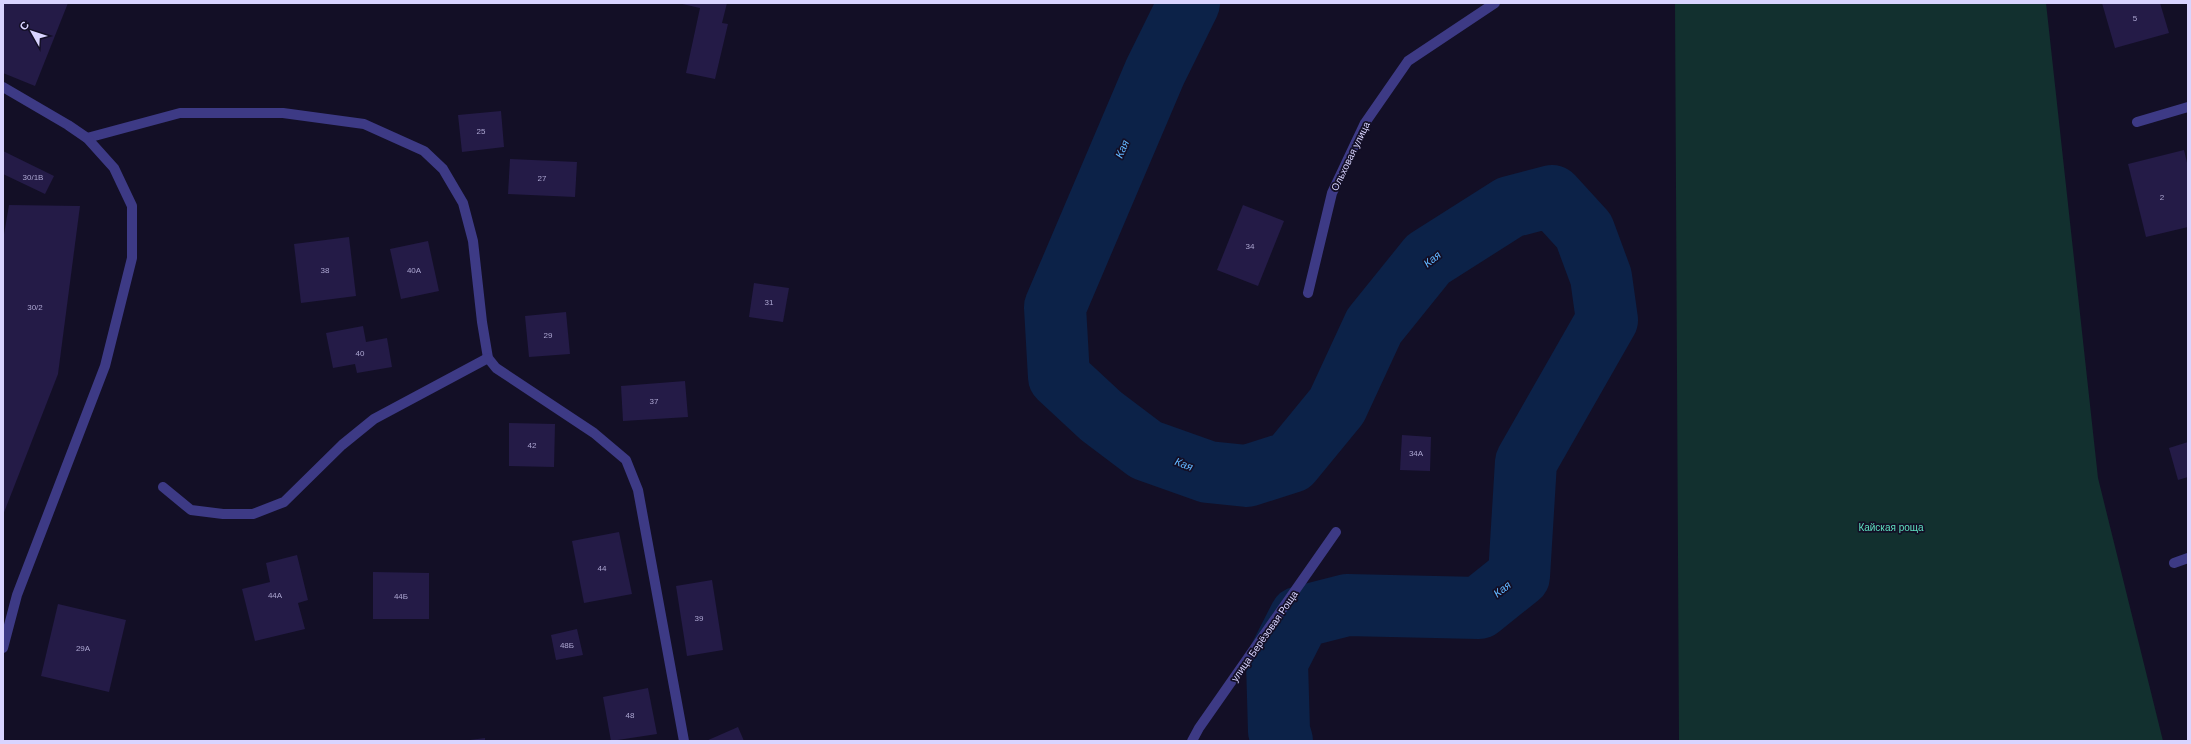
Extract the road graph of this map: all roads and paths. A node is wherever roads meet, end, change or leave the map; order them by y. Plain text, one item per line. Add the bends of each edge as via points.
1 (1495, 3) edge
2 (3, 87) edge
3 (2188, 107) edge
4 (2137, 122) dead end
5 (87, 138) junction
6 (1308, 293) dead end
7 (488, 358) junction
8 (163, 487) dead end
9 (1336, 532) dead end
10 (2188, 558) edge
11 (2174, 563) dead end
12 (3, 648) edge
13 (684, 741) edge
14 (1192, 741) edge

1 - 6 street, Ольховая улица via 1408,61 1365,123 1332,193
2 - 5 street
3 - 4 street
5 - 7 street via 180,113 283,113 364,124 424,151 443,169 462,203 473,241
5 - 12 street via 114,168 132,206 132,258 105,366 17,595
7 - 8 street via 374,419 342,445 284,502 259,512 223,514 191,510
7 - 13 street via 496,368 594,433 626,460 638,490
9 - 14 street, улица Берёзовая Роща via 1198,728
10 - 11 street

